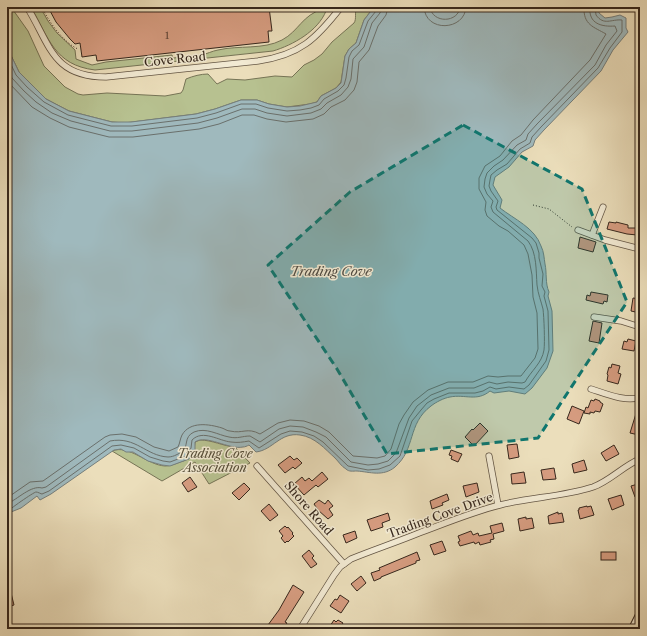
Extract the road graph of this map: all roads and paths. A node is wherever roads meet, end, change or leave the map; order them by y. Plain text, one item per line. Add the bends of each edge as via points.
1 (27, 7) edge
2 (42, 7) edge
3 (341, 7) edge
4 (78, 49) dead end
5 (533, 205) dead end
6 (604, 207) dead end
7 (578, 230) joint
8 (592, 235) junction
9 (640, 249) edge
10 (594, 317) dead end
11 (640, 327) edge
12 (590, 389) dead end
13 (640, 397) edge
14 (489, 456) dead end
15 (640, 459) edge
16 (257, 466) dead end
17 (498, 505) junction
18 (344, 564) junction
19 (640, 615) edge
20 (300, 629) edge
21 (633, 629) edge

1 - 3 street, Cove Road via 58,60 74,71 97,77 258,61 282,56 315,38
2 - 4 path via 58,32
5 - 7 path via 549,209 565,224
6 - 8 street
7 - 8 street
8 - 9 street
10 - 11 street
12 - 13 street via 626,399
14 - 17 street
15 - 17 street, Trading Cove Drive via 603,483 592,487 558,496
16 - 18 street, Shore Road
17 - 18 street, Trading Cove Drive via 358,556
18 - 20 street, Trading Cove Drive via 334,574
19 - 21 main road

